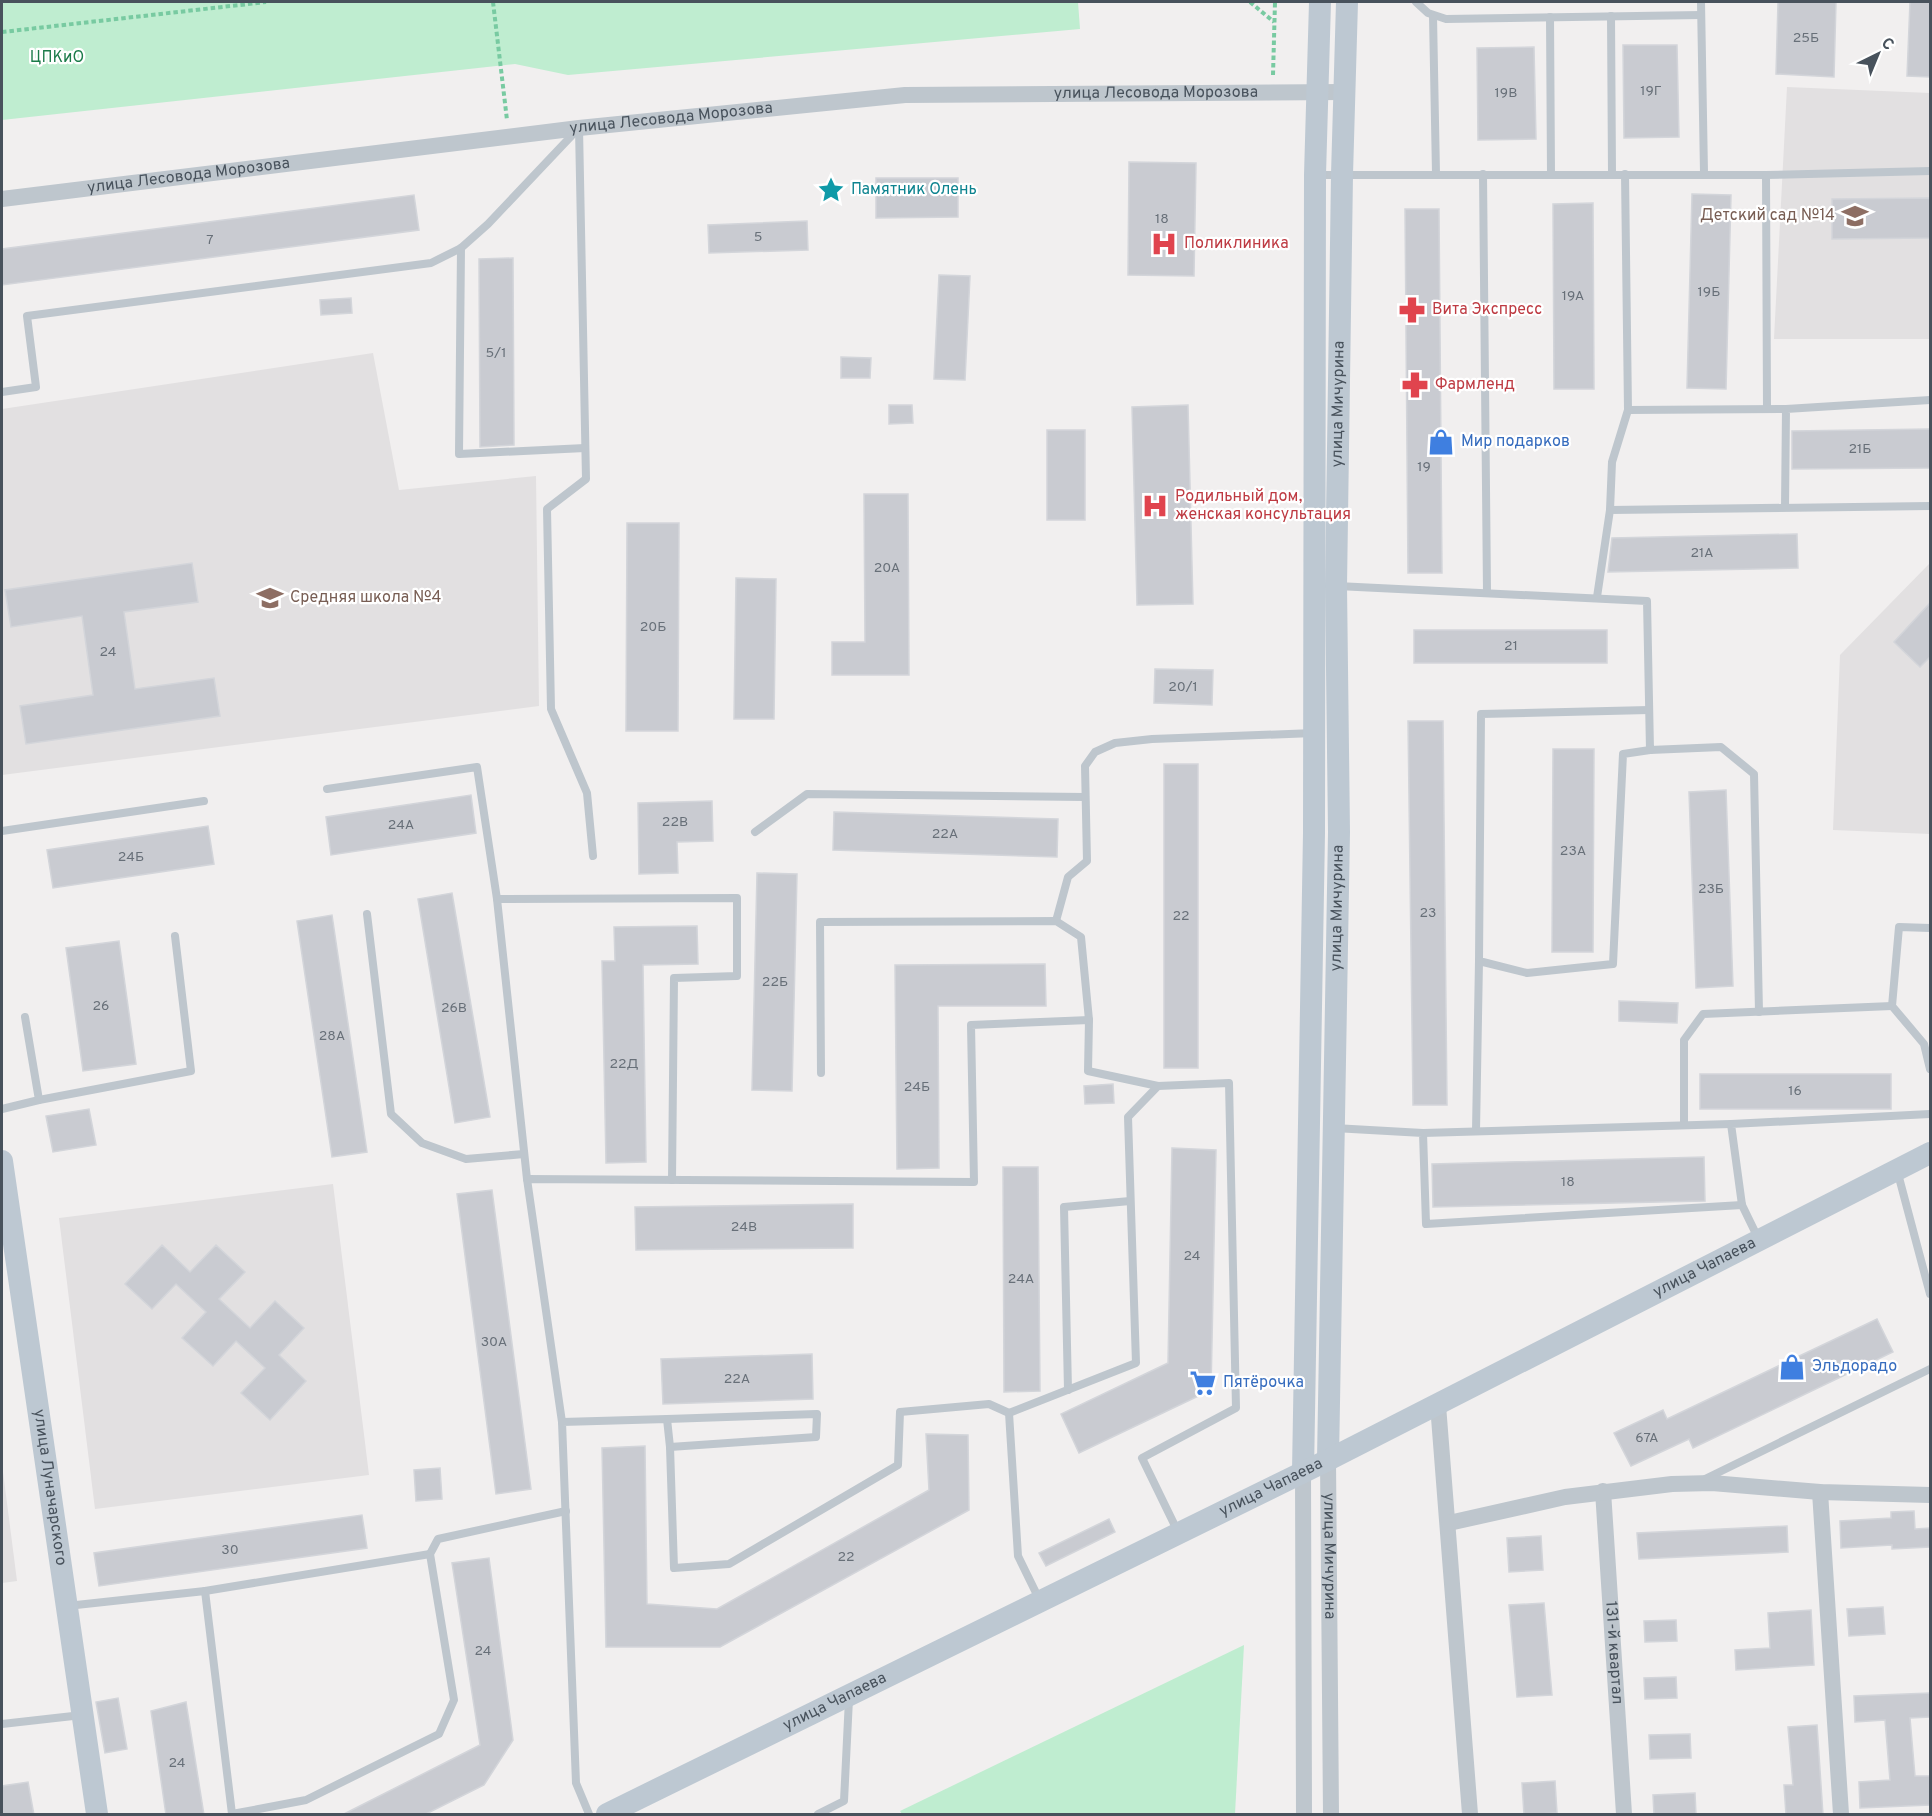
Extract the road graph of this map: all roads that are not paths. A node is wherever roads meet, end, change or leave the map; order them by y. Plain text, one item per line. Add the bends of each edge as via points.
1 (1320, 2) edge
2 (1347, 2) edge
3 (1416, 2) edge
4 (1701, 2) edge
5 (1701, 15) junction
6 (1433, 16) junction
7 (1611, 16) junction
8 (1550, 17) junction
9 (1317, 90) junction
10 (1345, 92) junction
11 (579, 128) junction
12 (1930, 171) edge
13 (1704, 173) junction
14 (1436, 174) junction
15 (1483, 174) junction
16 (1551, 174) junction
17 (1612, 174) junction
18 (1626, 174) junction
19 (1315, 175) junction
20 (1342, 175) junction
21 (1766, 175) junction
22 (2, 200) edge
23 (461, 248) junction
24 (2, 392) edge
25 (1930, 400) edge
26 (1767, 408) junction
27 (1786, 409) junction
28 (1628, 410) junction
29 (585, 448) junction
30 (1930, 506) edge
31 (1785, 507) junction
32 (1610, 510) junction
33 (1336, 586) junction
34 (1487, 592) junction
35 (1598, 597) junction
36 (1649, 710) junction
37 (1314, 733) junction
38 (1650, 750) junction
39 (327, 789) dead end
40 (1085, 797) junction
41 (204, 801) dead end
42 (2, 831) edge
43 (755, 832) dead end
44 (593, 856) dead end
45 (497, 899) junction
46 (367, 914) dead end
47 (1056, 921) junction
48 (1930, 928) edge
49 (175, 936) dead end
50 (1479, 961) junction
51 (1892, 1006) junction
52 (1759, 1012) junction
53 (25, 1017) dead end
54 (1089, 1020) junction
55 (1930, 1069) edge
56 (821, 1073) dead end
57 (1158, 1086) junction
58 (39, 1100) junction
59 (2, 1109) edge
60 (1930, 1114) edge
61 (1731, 1124) junction
62 (1684, 1125) junction
63 (1333, 1128) junction
64 (1476, 1131) junction
65 (1423, 1133) junction
66 (1930, 1153) edge
67 (524, 1154) junction
68 (2, 1161) edge
69 (1897, 1170) junction
70 (527, 1179) junction
71 (672, 1180) junction
72 (1130, 1201) junction
73 (1742, 1205) junction
74 (1760, 1241) junction
75 (1930, 1294) edge
76 (1930, 1369) edge
77 (1068, 1390) junction
78 (1438, 1405) junction
79 (1009, 1413) junction
80 (667, 1419) junction
81 (562, 1422) junction
82 (670, 1447) junction
83 (1328, 1460) junction
84 (1303, 1472) junction
85 (1696, 1483) junction
86 (1603, 1491) junction
87 (1820, 1492) junction
88 (1930, 1495) edge
89 (566, 1511) junction
90 (1449, 1523) junction
91 (1179, 1533) junction
92 (430, 1554) junction
93 (205, 1591) junction
94 (1040, 1601) junction
95 (66, 1606) junction
96 (849, 1695) junction
97 (82, 1715) junction
98 (2, 1724) edge
99 (97, 1815) edge
100 (590, 1815) edge
101 (607, 1815) edge
102 (818, 1815) edge
103 (1304, 1815) edge
104 (1331, 1815) edge
105 (1470, 1815) edge
106 (1624, 1815) edge
107 (1840, 1815) edge

1 - 9 street, улица Мичурина
2 - 10 street, улица Мичурина
3 - 6 lane
4 - 5 lane
5 - 7 lane
5 - 13 lane
6 - 8 lane
6 - 14 lane
7 - 8 lane
7 - 17 lane
8 - 16 lane
9 - 10 street, улица Лесовода Морозова
9 - 11 street, улица Лесовода Морозова via 905,95
9 - 19 street, улица Мичурина
10 - 20 street, улица Мичурина
11 - 22 street, улица Лесовода Морозова
11 - 23 lane via 508,205
11 - 29 lane
12 - 21 lane
13 - 18 lane
13 - 21 lane
14 - 15 lane
14 - 20 lane
15 - 16 lane
15 - 34 lane
16 - 17 lane
17 - 18 lane
18 - 28 lane
19 - 20 lane
19 - 37 street, улица Мичурина
20 - 33 street, улица Мичурина
21 - 26 lane
23 - 24 lane via 431,263 27,316 36,387
23 - 29 lane via 459,454
25 - 27 lane
26 - 27 lane
26 - 28 lane
27 - 31 lane
28 - 32 lane via 1612,462
29 - 44 lane via 586,479 547,509 550,674 551,709 587,793
30 - 31 lane
31 - 32 lane
32 - 35 lane
33 - 34 lane
33 - 63 street, улица Мичурина via 1339,832
34 - 35 lane
35 - 36 lane via 1647,601
36 - 38 lane
36 - 50 lane via 1481,714
37 - 40 lane via 1115,743 1095,752 1084,766
37 - 84 street, улица Мичурина
38 - 50 lane via 1623,754 1613,964 1527,973
38 - 52 lane via 1721,747 1754,774
39 - 45 lane via 477,767
40 - 43 lane via 807,794
40 - 47 lane via 1087,861 1068,877
41 - 42 lane
45 - 67 lane
45 - 71 lane via 737,898 737,976 674,978
46 - 67 lane via 392,1114 422,1143 466,1159
47 - 54 lane via 1081,937
47 - 56 lane via 820,922
48 - 51 lane via 1899,927
49 - 58 lane via 190,1071
50 - 64 lane
51 - 52 lane
51 - 55 lane via 1924,1044
52 - 62 lane via 1703,1014 1684,1040
53 - 58 lane
54 - 57 lane via 1088,1071
54 - 71 lane via 971,1025 974,1182
57 - 72 lane via 1128,1116
57 - 91 lane via 1229,1083 1236,1408 1142,1458
58 - 59 lane
60 - 61 lane
61 - 62 lane
61 - 73 lane
62 - 64 lane
63 - 65 lane
63 - 83 street, улица Мичурина
64 - 65 lane
65 - 73 lane via 1426,1224
66 - 69 street, улица Чапаева
67 - 70 lane
68 - 95 street, улица Луначарского
69 - 74 street, улица Чапаева
69 - 75 lane
70 - 71 lane
70 - 81 lane
72 - 77 lane via 1136,1363
72 - 77 lane via 1064,1207
73 - 74 lane
74 - 78 street, улица Чапаева
76 - 85 lane
77 - 79 lane
78 - 83 street, улица Чапаева
78 - 90 street
79 - 82 lane via 989,1404 900,1412 898,1465 729,1564 674,1568
79 - 94 lane via 1018,1557
80 - 81 lane
80 - 82 lane
80 - 82 lane via 817,1414 816,1437
81 - 89 lane
83 - 84 street, улица Чапаева
83 - 104 street, улица Мичурина
84 - 91 street, улица Чапаева
84 - 103 street, улица Мичурина
85 - 86 street
85 - 87 street
86 - 90 street
86 - 106 street, 131-й квартал
87 - 88 street
87 - 107 street
89 - 92 lane via 438,1539
89 - 100 lane via 576,1782
90 - 105 street
91 - 94 street, улица Чапаева
92 - 93 lane
92 - 93 lane via 454,1700 439,1734 306,1800 232,1814
93 - 95 lane
94 - 96 street, улица Чапаева
95 - 97 street, улица Луначарского
96 - 101 street, улица Чапаева
96 - 102 lane via 844,1801
97 - 98 lane
97 - 99 street, улица Луначарского

